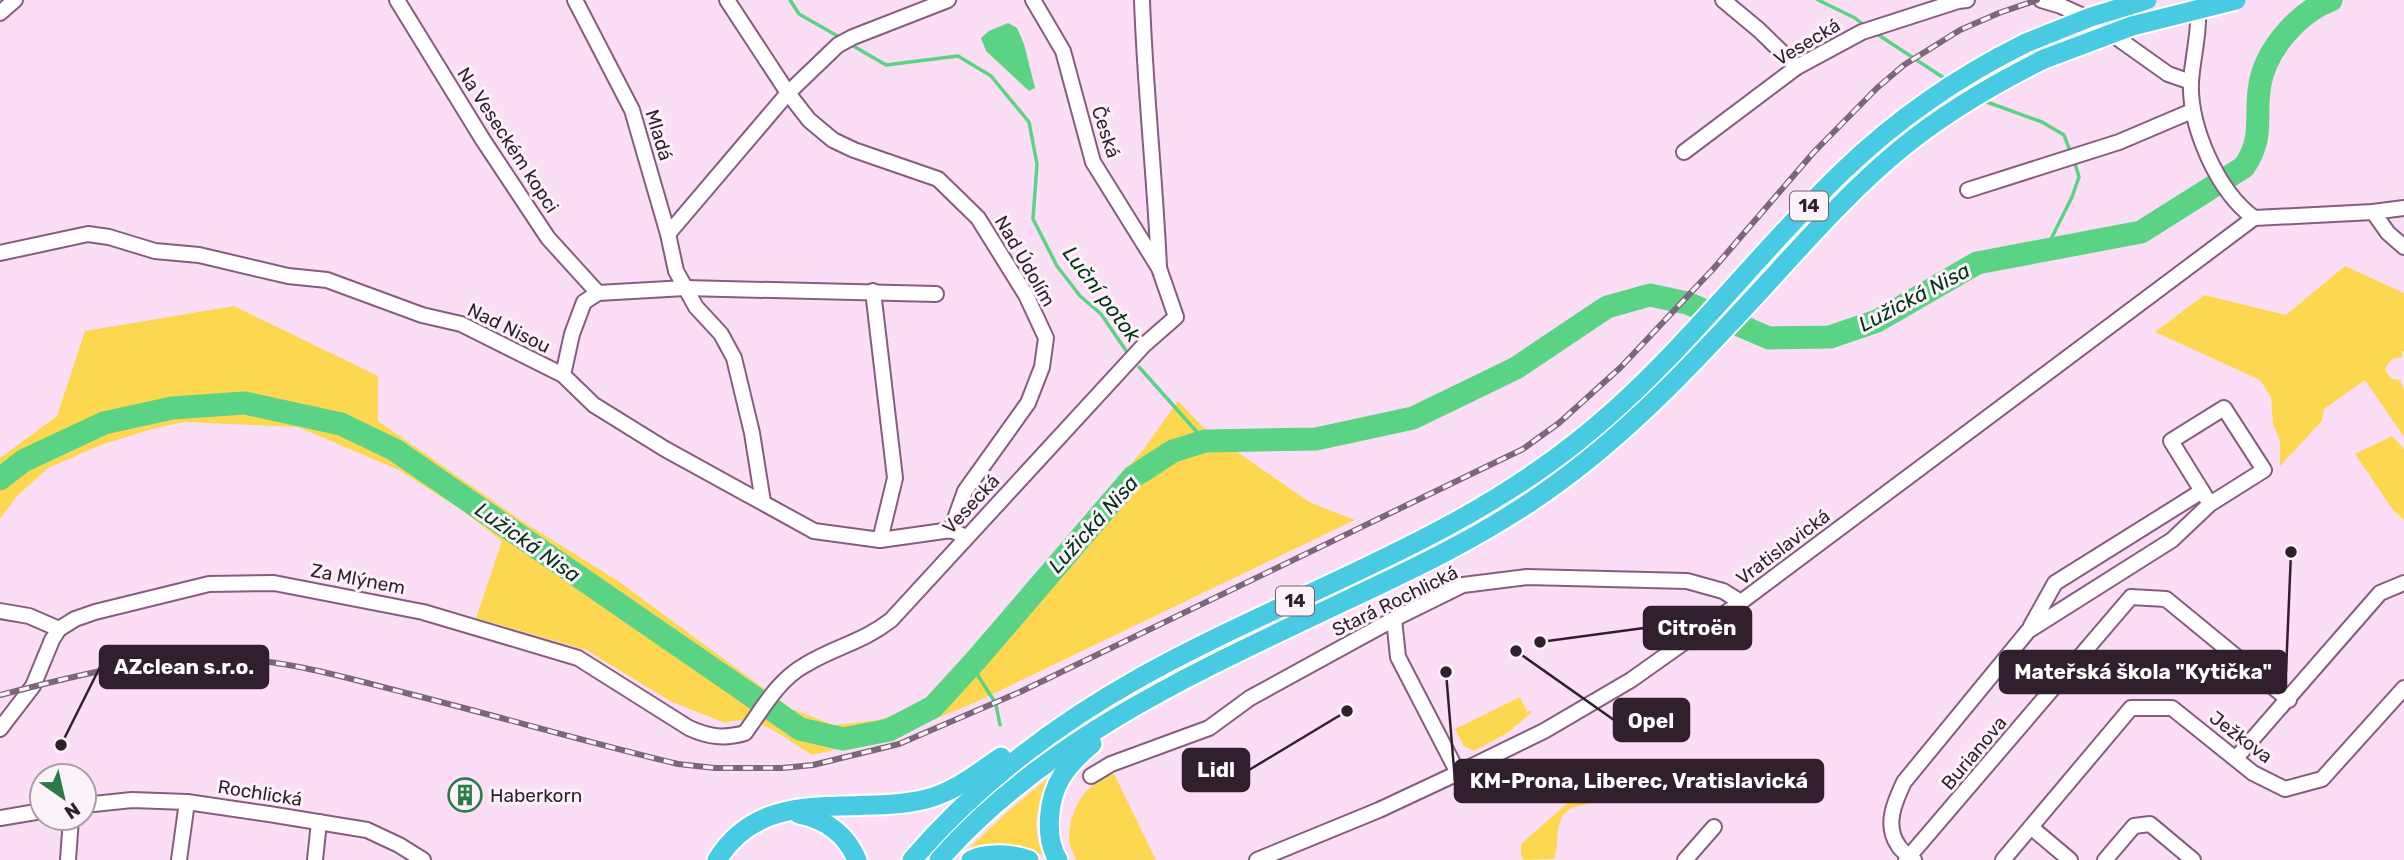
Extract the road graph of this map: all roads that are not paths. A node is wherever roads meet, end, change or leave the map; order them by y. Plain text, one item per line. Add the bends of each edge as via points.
1 (15, 0) edge
2 (397, 0) edge
3 (575, 0) edge
4 (727, 0) edge
5 (948, 0) edge
6 (1033, 0) edge
7 (1142, 0) edge
8 (1723, 0) edge
9 (1967, 0) edge
10 (2041, 0) edge
11 (2147, 0) edge
12 (2197, 0) edge
13 (2236, 0) edge
14 (0, 13) edge
15 (1797, 67) junction
16 (2191, 82) junction
17 (788, 93) junction
18 (2192, 111) junction
19 (1684, 152) dead end
20 (1968, 190) dead end
21 (2404, 208) edge
22 (2373, 212) junction
23 (2254, 218) junction
24 (668, 234) junction
25 (2404, 247) edge
26 (0, 253) edge
27 (1159, 268) junction
28 (685, 288) junction
29 (873, 291) junction
30 (598, 293) junction
31 (936, 294) dead end
32 (563, 375) junction
33 (2202, 491) junction
34 (763, 502) junction
35 (2210, 504) junction
36 (951, 530) junction
37 (965, 537) junction
38 (880, 540) junction
39 (2404, 583) edge
40 (1741, 602) junction
41 (0, 611) edge
42 (1394, 620) junction
43 (59, 629) junction
44 (2028, 631) junction
45 (1233, 654) junction
46 (2404, 688) edge
47 (1120, 690) junction
48 (2289, 700) junction
49 (0, 729) edge
50 (747, 729) joint
51 (2236, 758) junction
52 (1458, 774) junction
53 (1091, 775) dead end
54 (187, 802) junction
55 (98, 804) edge
56 (784, 811) junction
57 (28, 813) edge
58 (0, 818) edge
59 (319, 822) junction
60 (1714, 827) dead end
61 (2032, 828) junction
62 (70, 832) edge
63 (1910, 859) edge
64 (68, 860) edge
65 (179, 860) edge
66 (315, 860) edge
67 (423, 860) edge
68 (717, 860) edge
69 (857, 860) edge
70 (912, 860) edge
71 (939, 860) edge
72 (971, 860) edge
73 (1028, 860) edge
74 (1058, 860) edge
75 (1257, 860) edge
76 (1685, 860) edge
77 (2003, 860) edge
78 (2070, 860) edge
79 (2105, 860) edge
80 (2193, 860) edge

1 - 14 street
2 - 30 street, Na Veseckém kopci via 548,238
3 - 24 street, Mladá via 632,110
4 - 17 street, Nad Údolím
5 - 17 street via 853,37
6 - 27 street, Česká via 1063,51 1093,162
7 - 27 street
8 - 15 street
9 - 15 street, Vesecká via 1862,32
10 - 16 street via 2092,20 2168,74
11 - 47 highway, 14, bridge via 2026,43 1926,102 1844,170 1634,393 1580,440 1489,504
12 - 16 street
13 - 45 highway, 14, bridge via 2132,26 2044,59 1936,121 1858,187 1684,372 1592,457 1498,523
15 - 19 street, Vesecká
16 - 18 street
17 - 24 street
17 - 36 street, Nad Údolím via 809,120 833,140 938,179 978,218 1026,295 1046,338 1042,367 1028,403 965,491
18 - 20 street via 2119,142
18 - 23 street via 2216,171 2241,208
21 - 22 street
22 - 23 street
22 - 25 street
23 - 40 street, Vratislavická
24 - 28 street, Mladá
26 - 32 street, Nad Nisou via 88,234 155,251 327,280 422,315 461,324
27 - 37 street, Vesecká via 1177,317 1144,345
28 - 29 street
28 - 30 street
28 - 34 street, Mladá via 734,358
29 - 31 street
29 - 38 street via 895,478
30 - 32 street via 584,302
32 - 34 street, Nad Nisou via 594,405
33 - 35 street
33 - 35 street via 2171,442 2224,408 2264,470
33 - 44 street via 2055,583
34 - 38 street, Nad Nisou via 814,531
35 - 44 street via 2172,540
36 - 37 street
36 - 38 street, Nad Nisou
37 - 50 street, Vesecká via 891,620 873,634 804,665 776,690
39 - 48 street via 2379,593
40 - 42 street, Stará Rochlická via 1723,591 1687,581 1527,577 1463,585
40 - 52 street, Vratislavická via 1631,680 1545,731
41 - 43 street via 29,616
42 - 52 street via 1398,657
42 - 53 street, Stará Rochlická via 1250,698 1209,728
43 - 49 street via 33,686
43 - 50 street, Za Mlýnem via 94,612 209,584 274,583 423,612 578,658 689,728 719,737
44 - 63 street via 1904,782 1892,806 1891,826 1897,845
45 - 71 highway, 14 via 1112,718 1076,743 998,802
45 - 74 highway via 1077,757 1060,778 1049,817 1050,840
46 - 51 street, Ježkova via 2322,779 2285,789 2253,773
47 - 56 highway via 1093,699 957,786 926,799
47 - 70 highway, 14 via 1015,760
48 - 51 street
48 - 63 street, Burianova via 2166,599 2131,597
51 - 61 street, Ježkova via 2172,708 2132,708
52 - 75 street, Vratislavická
54 - 55 street, Rochlická
54 - 59 street, Rochlická
54 - 65 street
56 - 68 highway via 747,828
56 - 69 highway via 822,820 840,833
57 - 58 street
59 - 66 street
59 - 67 street, Rochlická via 367,830
60 - 76 street
61 - 77 street, Ježkova
61 - 78 street
62 - 64 street
72 - 73 highway via 996,855
79 - 80 street via 2134,826 2150,824

